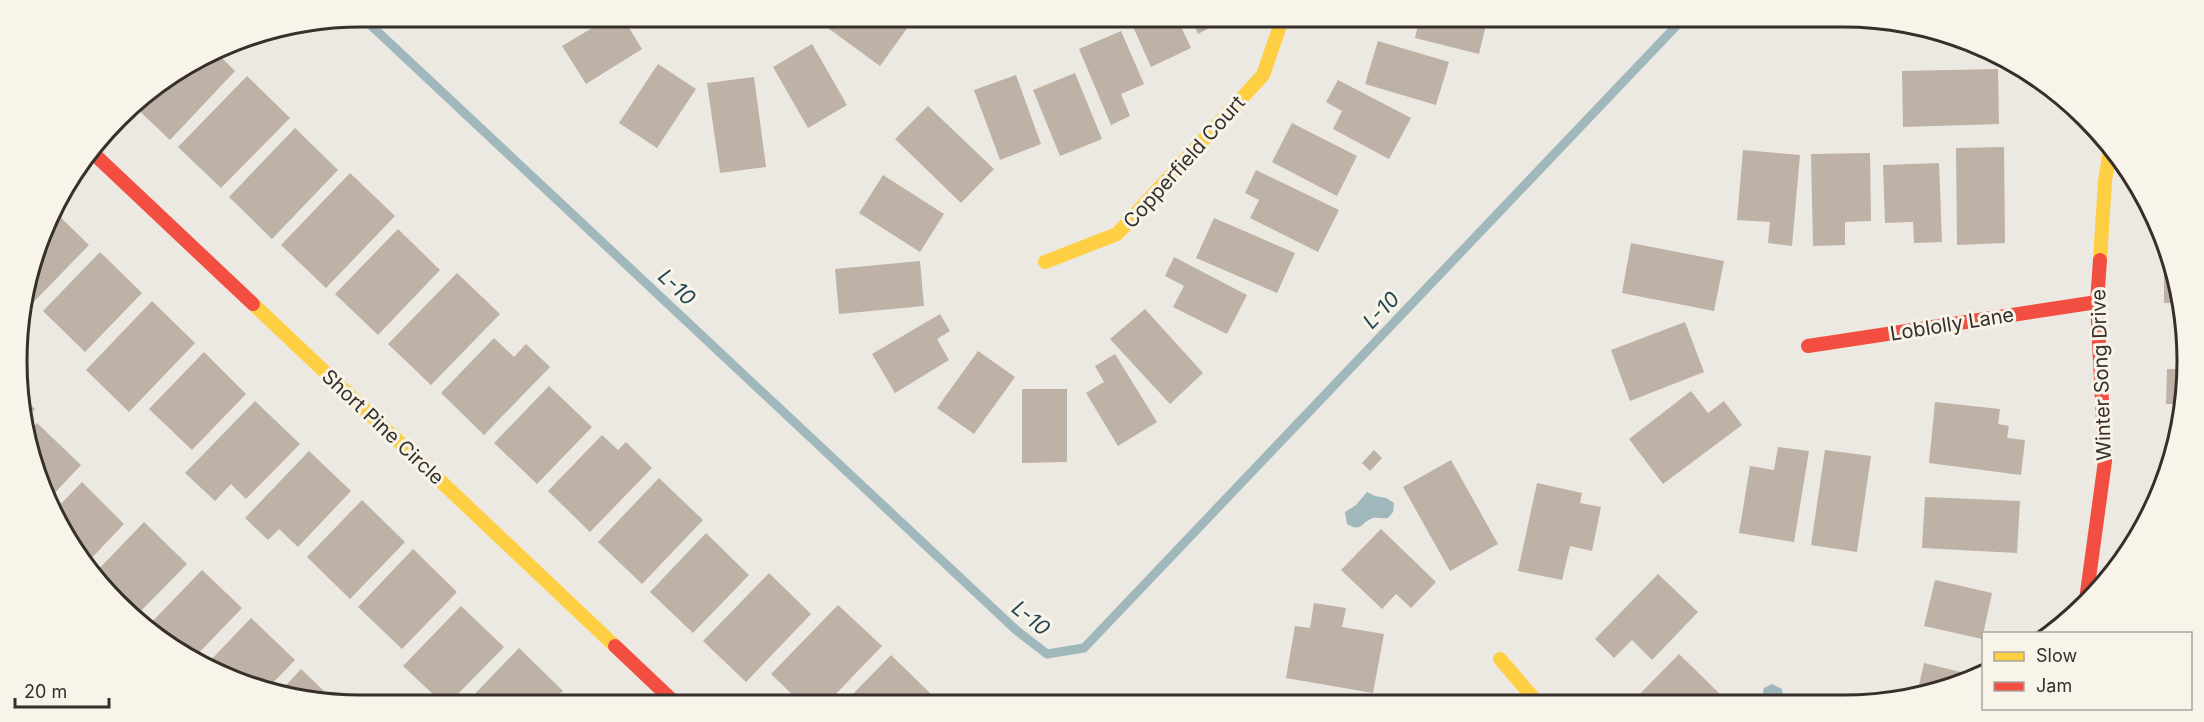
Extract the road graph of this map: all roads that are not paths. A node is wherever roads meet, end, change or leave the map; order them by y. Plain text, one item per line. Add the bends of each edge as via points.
1 (1280, 27) edge
2 (97, 157) edge
3 (2109, 159) edge
4 (1046, 262) dead end
5 (2097, 302) junction
6 (1808, 346) dead end
7 (2088, 588) edge
8 (1500, 659) dead end
9 (667, 695) edge
10 (1531, 695) edge

1 - 4 street, Copperfield Court via 1263,75 1117,234
2 - 9 street, Short Pine Circle
3 - 5 street, Winter Song Drive
5 - 6 street, Loblolly Lane
5 - 7 street, Winter Song Drive via 2106,460
8 - 10 street

